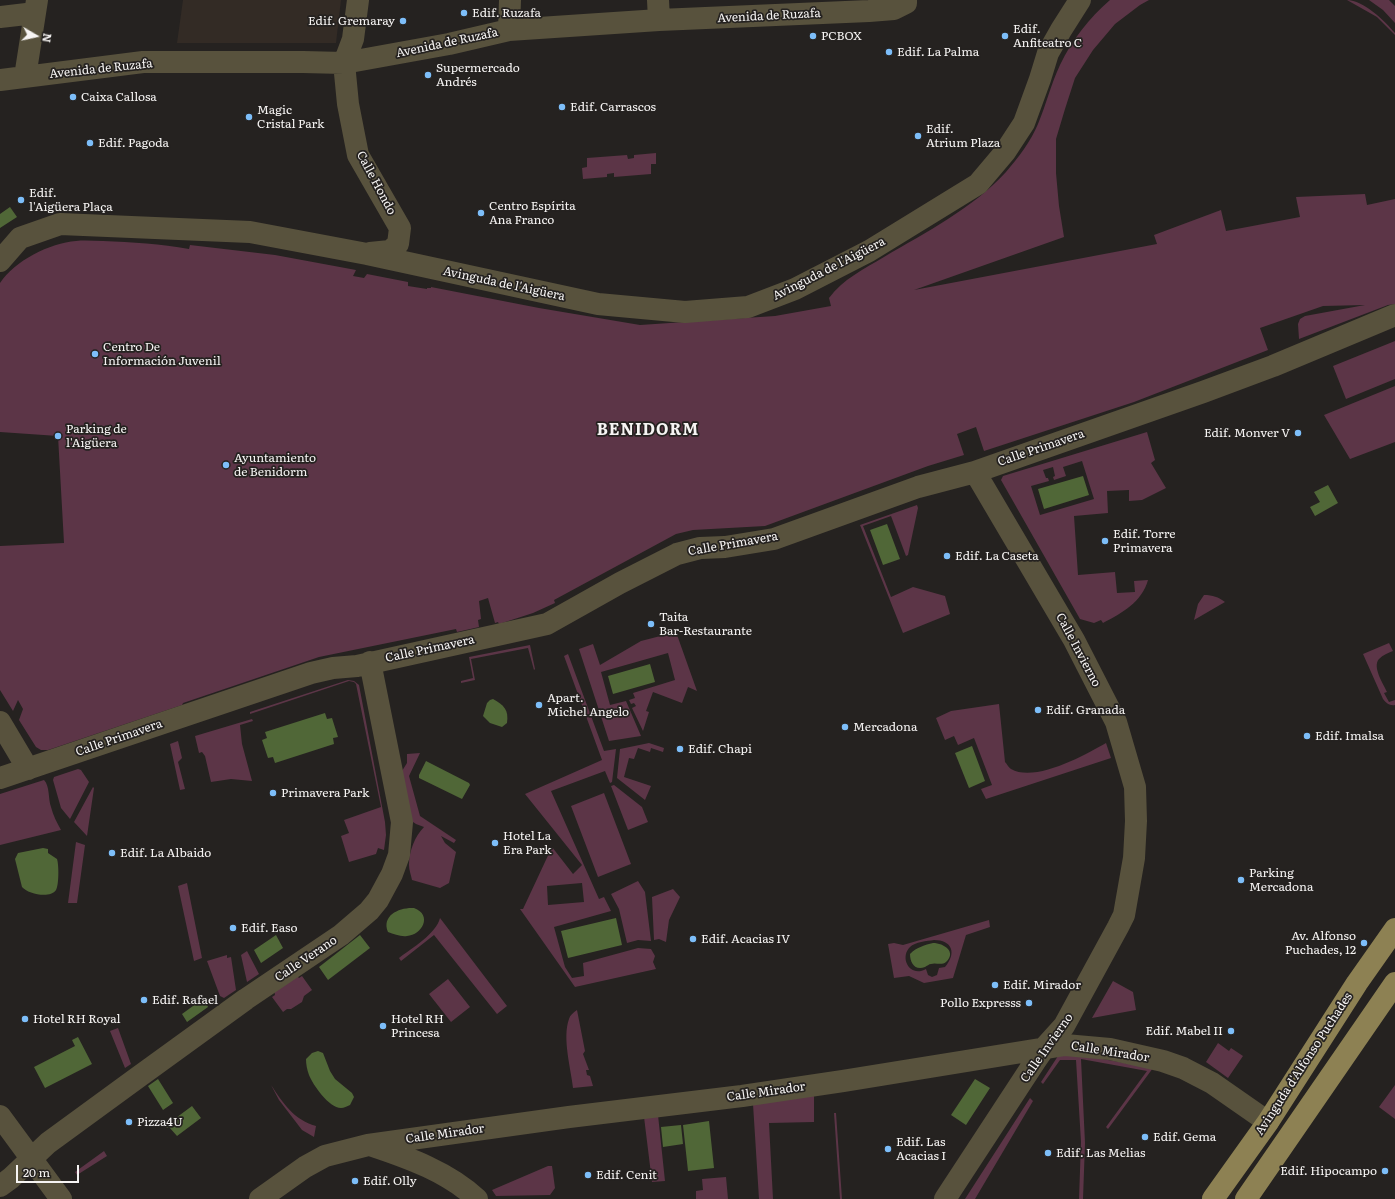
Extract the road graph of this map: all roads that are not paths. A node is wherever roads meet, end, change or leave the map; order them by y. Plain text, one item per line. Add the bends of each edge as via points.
1 (358, 0) edge
2 (510, 0) edge
3 (1080, 0) edge
4 (900, 4) edge
5 (36, 6) edge
6 (761, 8) edge
7 (658, 10) edge
8 (0, 17) edge
9 (509, 30) junction
10 (344, 63) junction
11 (25, 77) junction
12 (0, 80) edge
13 (377, 256) junction
14 (0, 261) edge
15 (1395, 315) edge
16 (975, 472) junction
17 (370, 662) junction
18 (0, 722) edge
19 (28, 769) junction
20 (0, 778) edge
21 (1395, 928) edge
22 (1395, 983) edge
23 (1045, 1047) junction
24 (0, 1116) edge
25 (1268, 1122) junction
26 (368, 1145) junction
27 (32, 1159) junction
28 (0, 1186) edge
29 (61, 1199) edge
30 (260, 1199) edge
31 (477, 1199) edge
32 (946, 1199) edge
33 (1214, 1199) edge
34 (1242, 1199) edge
35 (1246, 1199) edge

1 - 10 street via 353,39
2 - 9 street
3 - 13 street, Avinguda de l'Aigüera via 1048,53 1024,123 1005,152 978,184 869,251 794,289 748,307 685,312 598,304
4 - 6 street, Avenida de Ruzafa via 869,11
5 - 8 street
5 - 11 street
6 - 7 street, Avenida de Ruzafa
7 - 9 street, Avenida de Ruzafa
9 - 10 street, Avenida de Ruzafa
10 - 11 street, Avenida de Ruzafa via 143,62
10 - 13 street, Calle Hondo via 348,104 358,155 400,228 398,244 390,251
11 - 12 street, Avenida de Ruzafa
13 - 14 street, Avinguda de l'Aigüera via 250,232 60,224 20,238
15 - 16 street, Calle Primavera via 1210,390
16 - 17 street, Calle Primavera via 918,486 774,539 725,547 700,548 677,554 546,624
16 - 23 street, Calle Invierno via 1074,640 1116,722 1135,787 1134,858 1124,915 1064,1026
17 - 19 street, Calle Primavera via 311,673
17 - 27 street, Calle Verano via 402,822 399,855 378,900 341,935 246,999 137,1078 48,1143
18 - 19 street
19 - 20 street, Calle Primavera
21 - 25 main road, Avinguda d'Alfonso Puchades
22 - 35 main road
23 - 25 street, Calle Mirador via 1065,1045 1110,1049 1163,1061 1212,1083
23 - 26 street, Calle Mirador via 734,1097
23 - 32 street, Calle Invierno
24 - 27 street
25 - 33 main road, Avinguda d'Alfonso Puchades
25 - 34 main road via 1278,1133 1275,1147 1248,1185
26 - 30 street, Calle Mirador via 325,1156
26 - 31 street via 407,1157 466,1189
27 - 28 street, Calle Verano
27 - 29 street

